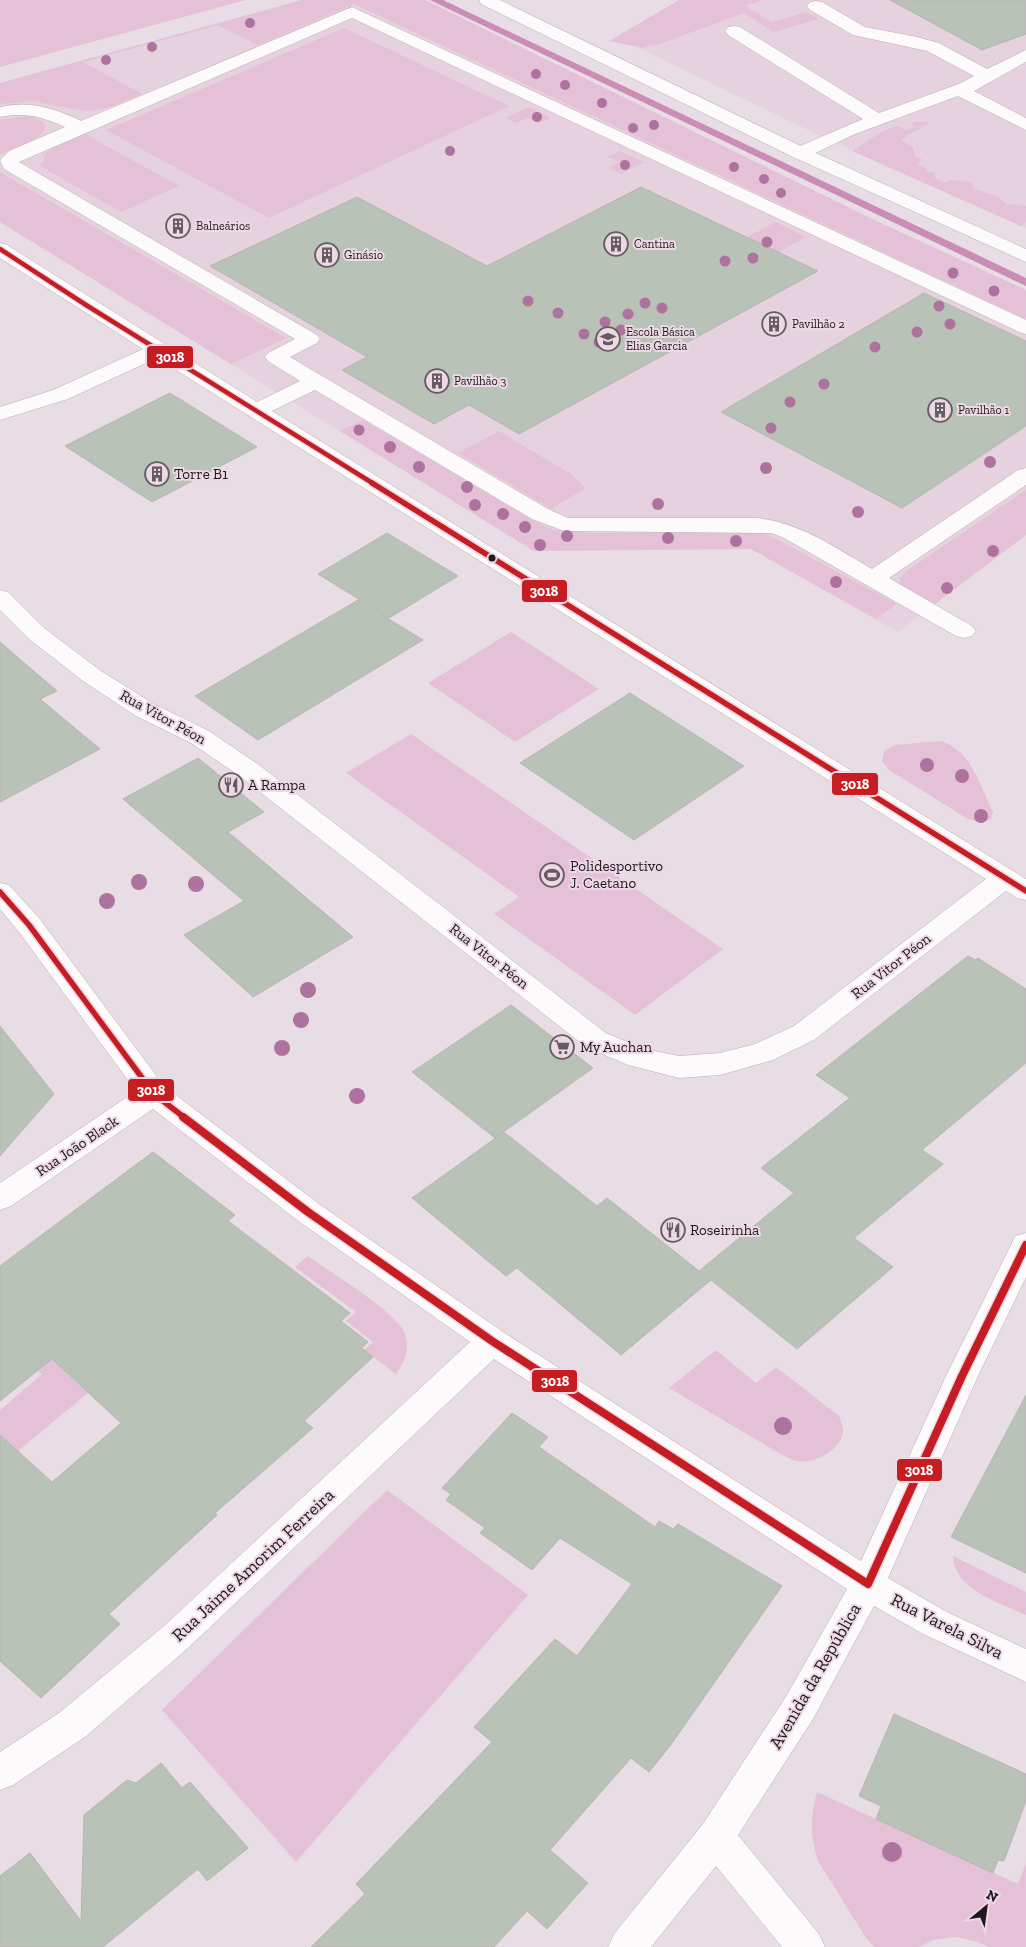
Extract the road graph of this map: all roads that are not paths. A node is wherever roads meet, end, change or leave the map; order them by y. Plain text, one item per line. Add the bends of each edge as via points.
1 (487, 0) edge
2 (816, 6) dead end
3 (734, 31) dead end
4 (1026, 55) edge
5 (987, 76) junction
6 (959, 90) junction
7 (0, 112) edge
8 (878, 120) junction
9 (1026, 125) edge
10 (81, 128) junction
11 (800, 153) junction
12 (0, 249) edge
13 (1026, 256) edge
14 (1026, 328) edge
15 (158, 350) junction
16 (314, 382) junction
17 (256, 412) junction
18 (0, 414) edge
19 (1026, 475) edge
20 (872, 579) junction
21 (0, 597) edge
22 (964, 631) dead end
23 (1015, 884) edge
24 (0, 892) edge
25 (154, 1094) junction
26 (0, 1198) edge
27 (1026, 1245) edge
28 (492, 1341) junction
29 (868, 1584) junction
30 (1026, 1666) edge
31 (0, 1773) edge
32 (716, 1837) junction
33 (627, 1947) edge
34 (806, 1947) edge

1 - 11 street
2 - 5 street via 859,31 933,47
3 - 8 street
4 - 5 street
5 - 6 street
6 - 8 street
6 - 9 street
7 - 10 street via 20,108 45,111
8 - 11 street
10 - 14 street via 352,12
10 - 16 street via 16,155 9,160 11,166 310,340 275,357
11 - 13 street
12 - 15 street
15 - 17 street
15 - 18 street via 66,394
16 - 17 street
16 - 20 street via 553,520 576,525 756,524 774,527 792,533
17 - 23 street
19 - 20 street
20 - 22 street
21 - 23 street, Rua Vitor Péon via 36,633 92,676 145,710 200,737 250,771 596,1040 638,1058 679,1067 720,1064 763,1053 804,1033
24 - 25 street, Rua Varela Silva
25 - 26 street, Rua João Black
25 - 28 street, Rua Varela Silva via 308,1212
27 - 29 street, Avenida da República via 950,1401
28 - 29 street, Rua Varela Silva
28 - 31 street, Rua Jaime Amorim Ferreira via 176,1637 72,1726
29 - 30 street, Rua Varela Silva via 935,1623
29 - 32 street, Avenida da República via 800,1707
32 - 33 street, Avenida da República
32 - 34 street

